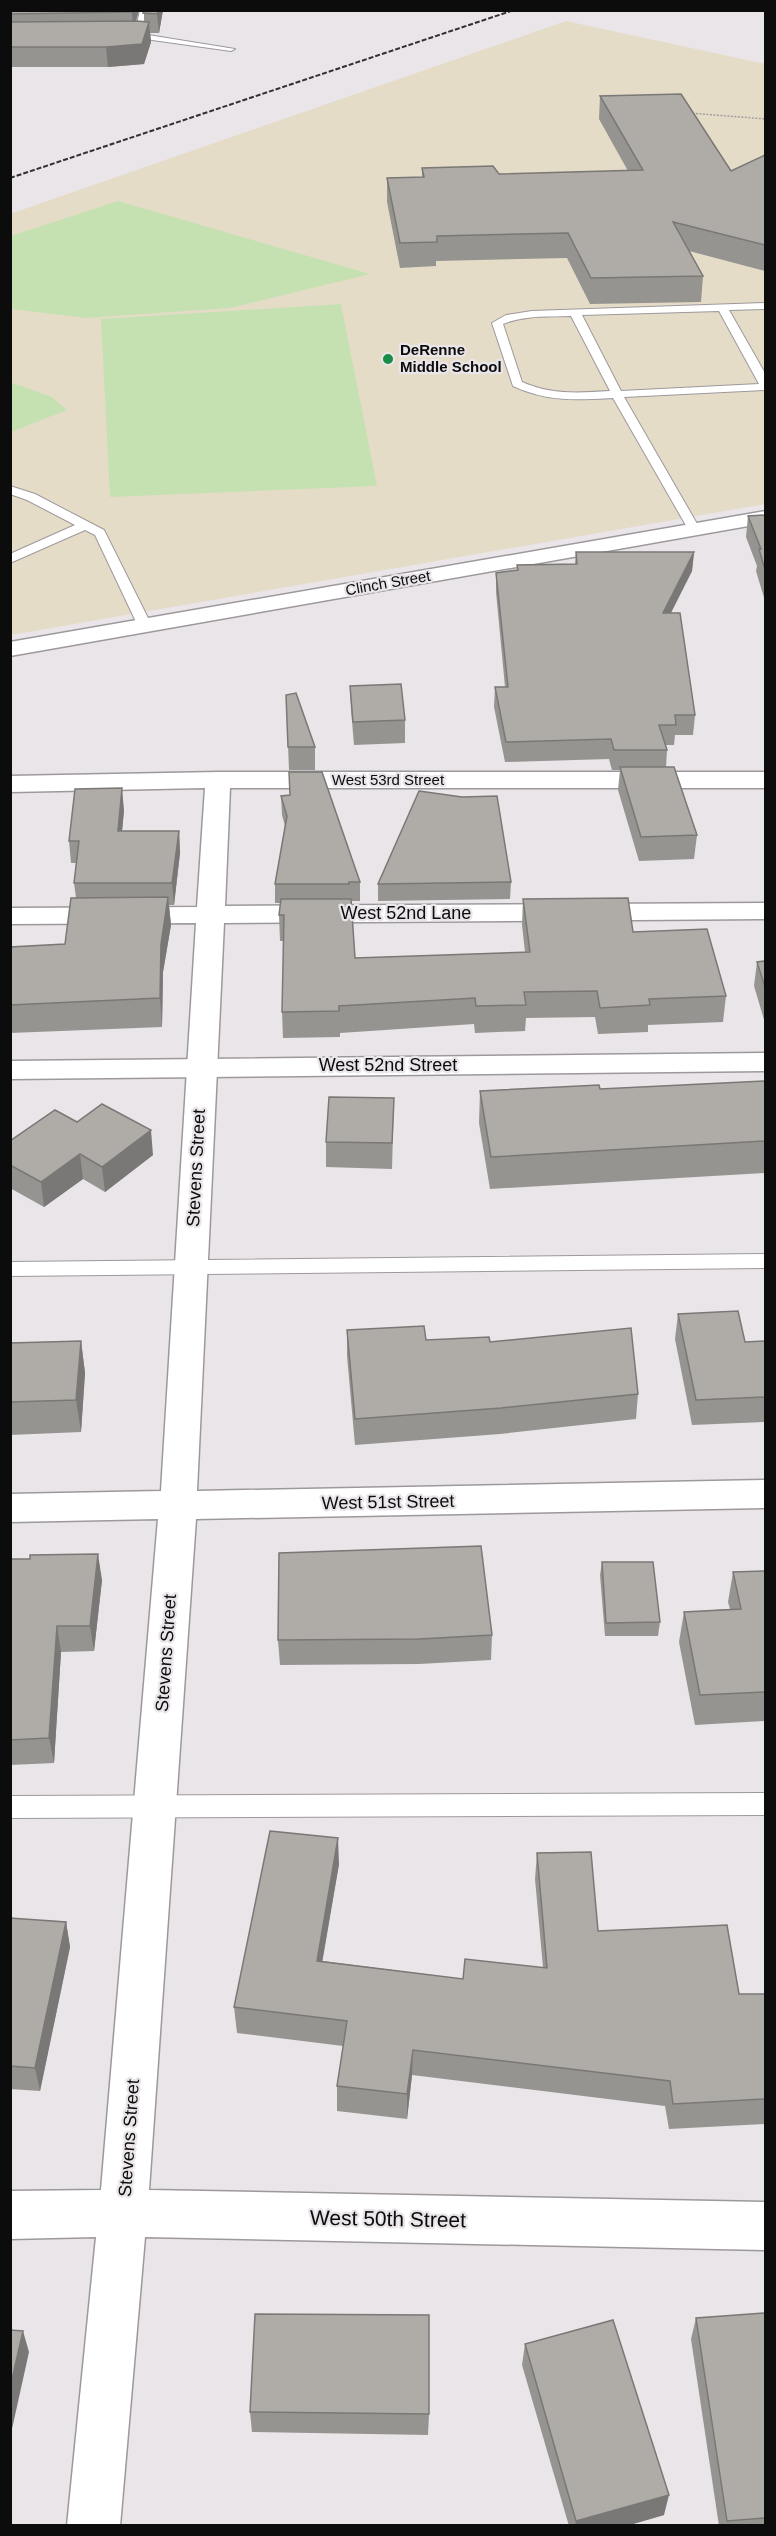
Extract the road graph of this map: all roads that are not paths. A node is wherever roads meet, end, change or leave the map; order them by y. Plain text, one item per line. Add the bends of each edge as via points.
1 (144, 10) edge
2 (138, 36) junction
3 (117, 38) edge
4 (231, 49) dead end
5 (765, 306) edge
6 (722, 307) junction
7 (575, 313) junction
8 (765, 387) edge
9 (617, 394) junction
10 (10, 490) edge
11 (31, 497) junction
12 (10, 506) edge
13 (765, 517) edge
14 (86, 525) junction
15 (694, 529) junction
16 (10, 559) edge
17 (145, 626) junction
18 (10, 649) edge
19 (218, 780) junction
20 (765, 780) edge
21 (10, 784) edge
22 (765, 911) edge
23 (211, 914) junction
24 (10, 916) edge
25 (765, 1062) edge
26 (202, 1067) junction
27 (10, 1070) edge
28 (765, 1261) edge
29 (190, 1267) junction
30 (10, 1269) edge
31 (765, 1494) edge
32 (178, 1506) junction
33 (10, 1508) edge
34 (765, 1804) edge
35 (10, 1807) edge
36 (154, 1807) junction
37 (123, 2213) junction
38 (10, 2215) edge
39 (765, 2226) edge
40 (93, 2526) edge

1 - 2 lane
2 - 3 lane
2 - 4 lane
5 - 6 lane
6 - 7 lane
6 - 8 lane
7 - 9 lane
7 - 9 lane via 510,317 497,323 517,384 537,393 564,397
8 - 9 lane
9 - 15 lane
10 - 11 lane
11 - 12 lane
11 - 14 lane
13 - 15 street, Clinch Street
14 - 16 lane
14 - 17 lane via 100,532
15 - 17 street, Clinch Street
17 - 18 street, Clinch Street
19 - 20 street, West 53rd Street
19 - 21 street, West 53rd Street
19 - 23 street, Stevens Street
22 - 23 street, West 52nd Lane
23 - 24 street, West 52nd Lane
23 - 26 street, Stevens Street
25 - 26 street, West 52nd Street
26 - 27 street, West 52nd Street
26 - 29 street, Stevens Street
28 - 29 lane
29 - 30 lane
29 - 32 street, Stevens Street
31 - 32 street, West 51st Street
32 - 33 street, West 51st Street
32 - 36 street, Stevens Street
34 - 36 lane
35 - 36 lane
36 - 37 street, Stevens Street
37 - 38 street, West 50th Street
37 - 39 street, West 50th Street
37 - 40 street, Stevens Street

